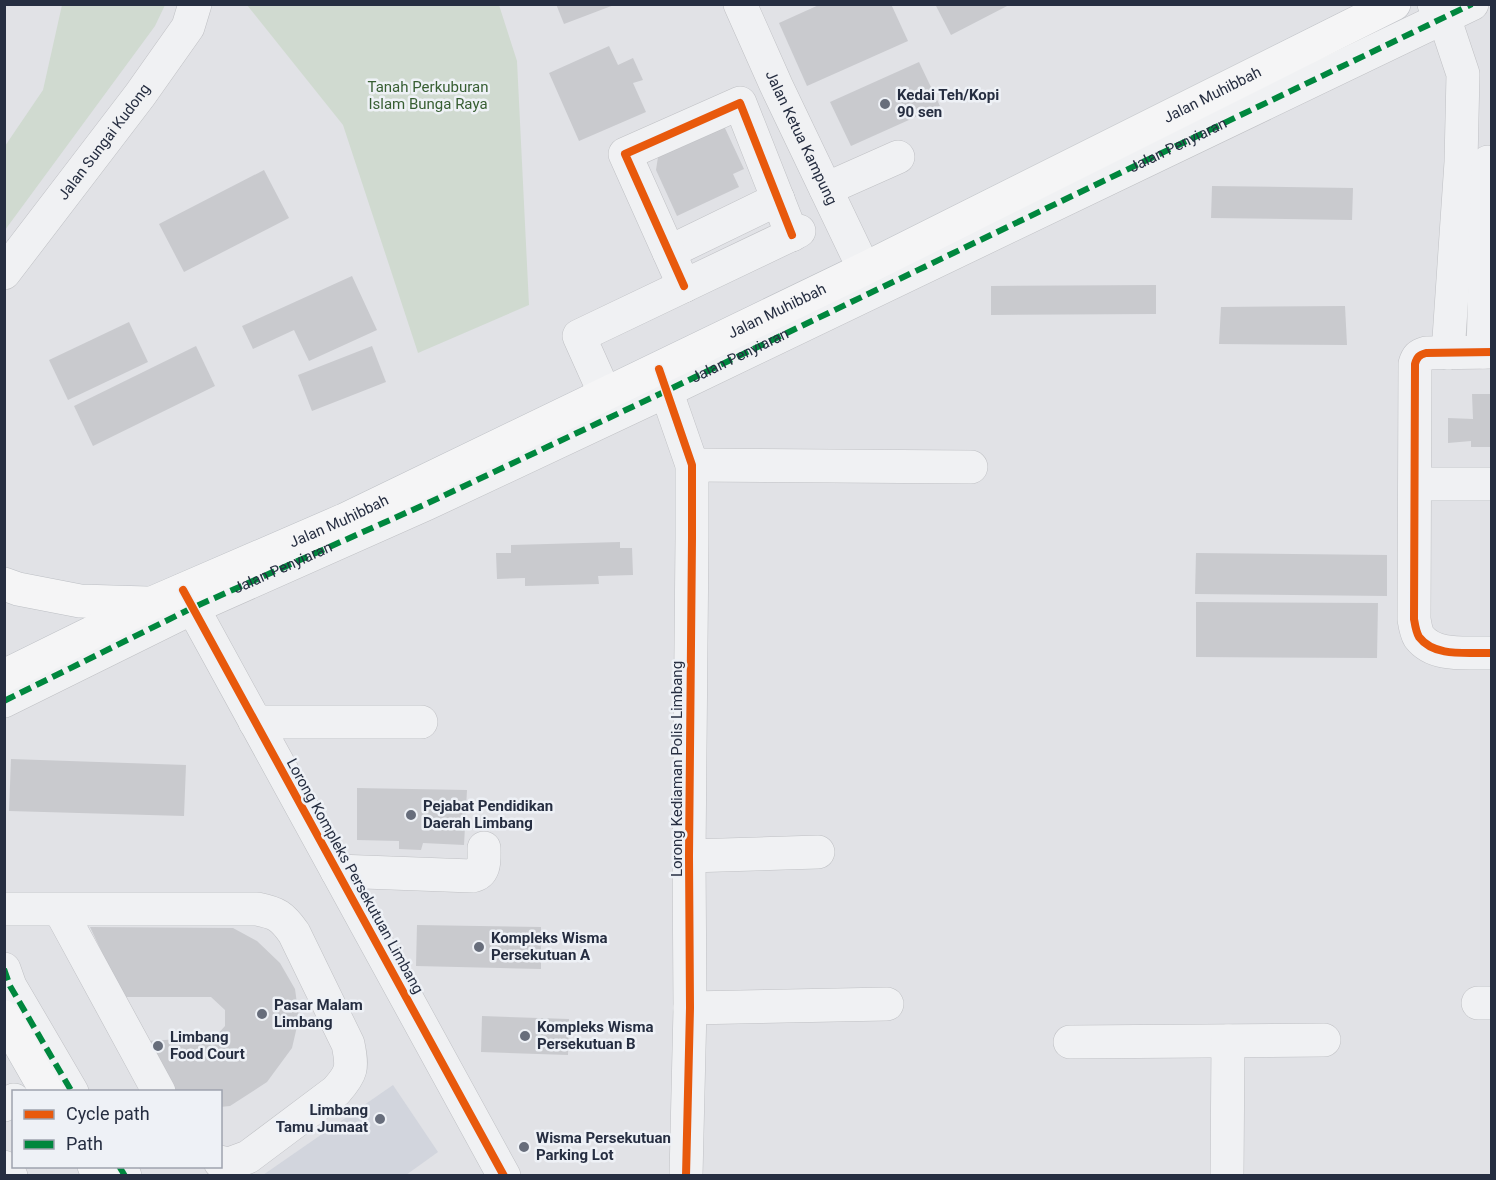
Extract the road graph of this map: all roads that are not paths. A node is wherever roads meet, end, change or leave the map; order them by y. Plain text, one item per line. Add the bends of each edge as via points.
1 (195, 4) edge
2 (1394, 4) edge
3 (1472, 4) edge
4 (749, 8) edge
5 (1438, 12) edge
6 (776, 85) junction
7 (740, 102) junction
8 (898, 158) dead end
9 (1480, 162) edge
10 (826, 189) junction
11 (778, 199) junction
12 (669, 252) junction
13 (864, 270) junction
14 (4, 273) edge
15 (684, 286) junction
16 (1448, 352) junction
17 (1487, 352) edge
18 (662, 380) junction
19 (605, 394) junction
20 (692, 465) junction
21 (971, 467) dead end
22 (1414, 484) junction
23 (1491, 484) edge
24 (4, 584) edge
25 (187, 599) junction
26 (152, 603) junction
27 (1491, 653) edge
28 (4, 676) edge
29 (4, 701) edge
30 (255, 722) junction
31 (421, 722) dead end
32 (484, 848) dead end
33 (818, 852) dead end
34 (689, 856) junction
35 (337, 871) junction
36 (4, 909) edge
37 (60, 910) junction
38 (4, 969) edge
39 (887, 1004) dead end
40 (690, 1008) junction
41 (4, 1017) edge
42 (1324, 1040) dead end
43 (1228, 1041) junction
44 (1070, 1042) dead end
45 (47, 1090) edge
46 (158, 1090) edge
47 (222, 1162) edge
48 (4, 1167) edge
49 (11, 1176) edge
50 (504, 1176) edge
51 (686, 1176) edge
52 (1227, 1176) edge

1 - 14 street, Jalan Sungai Kudong via 188,27 140,95
2 - 13 main road, Jalan Muhibbah
3 - 5 street, Jalan Penyiaran
4 - 6 street, Jalan Ketua Kampung
5 - 9 street via 1463,74
5 - 18 street, Jalan Penyiaran
6 - 7 street
6 - 10 street, Jalan Ketua Kampung
7 - 11 street
7 - 12 street via 625,154
8 - 10 street
9 - 16 street
9 - 17 street
10 - 13 street, Jalan Ketua Kampung
11 - 12 street
11 - 15 street via 796,233
12 - 15 street
13 - 18 main road, Jalan Muhibbah
15 - 19 street via 579,336
16 - 17 street
16 - 22 street via 1421,354 1414,364
18 - 19 main road, Jalan Muhibbah
18 - 20 street, Lorong Kediaman Polis Limbang
18 - 25 street, Jalan Penyiaran via 426,504
19 - 25 main road, Jalan Muhibbah
20 - 21 street
20 - 34 street, Lorong Kediaman Polis Limbang
22 - 23 street
22 - 27 street via 1414,619 1418,635 1430,648
24 - 26 main road, Jalan Muhibbah via 80,601
25 - 26 main road, Jalan Muhibbah
25 - 29 street, Jalan Penyiaran
25 - 30 street, Lorong Kompleks Persekutuan Limbang
26 - 28 main road, Jalan Muhibbah
30 - 31 street
30 - 35 street, Lorong Kompleks Persekutuan Limbang
32 - 35 street via 482,870 472,876
33 - 34 street
34 - 40 street, Lorong Kediaman Polis Limbang
35 - 50 street, Lorong Kompleks Persekutuan Limbang
36 - 37 street
37 - 46 street
37 - 47 street via 257,909 285,920 294,933 348,1044 352,1062 347,1078 336,1091 248,1157
38 - 45 street
39 - 40 street
40 - 51 street, Lorong Kediaman Polis Limbang
41 - 45 main road
42 - 43 street
43 - 44 street
43 - 52 street
48 - 49 street

